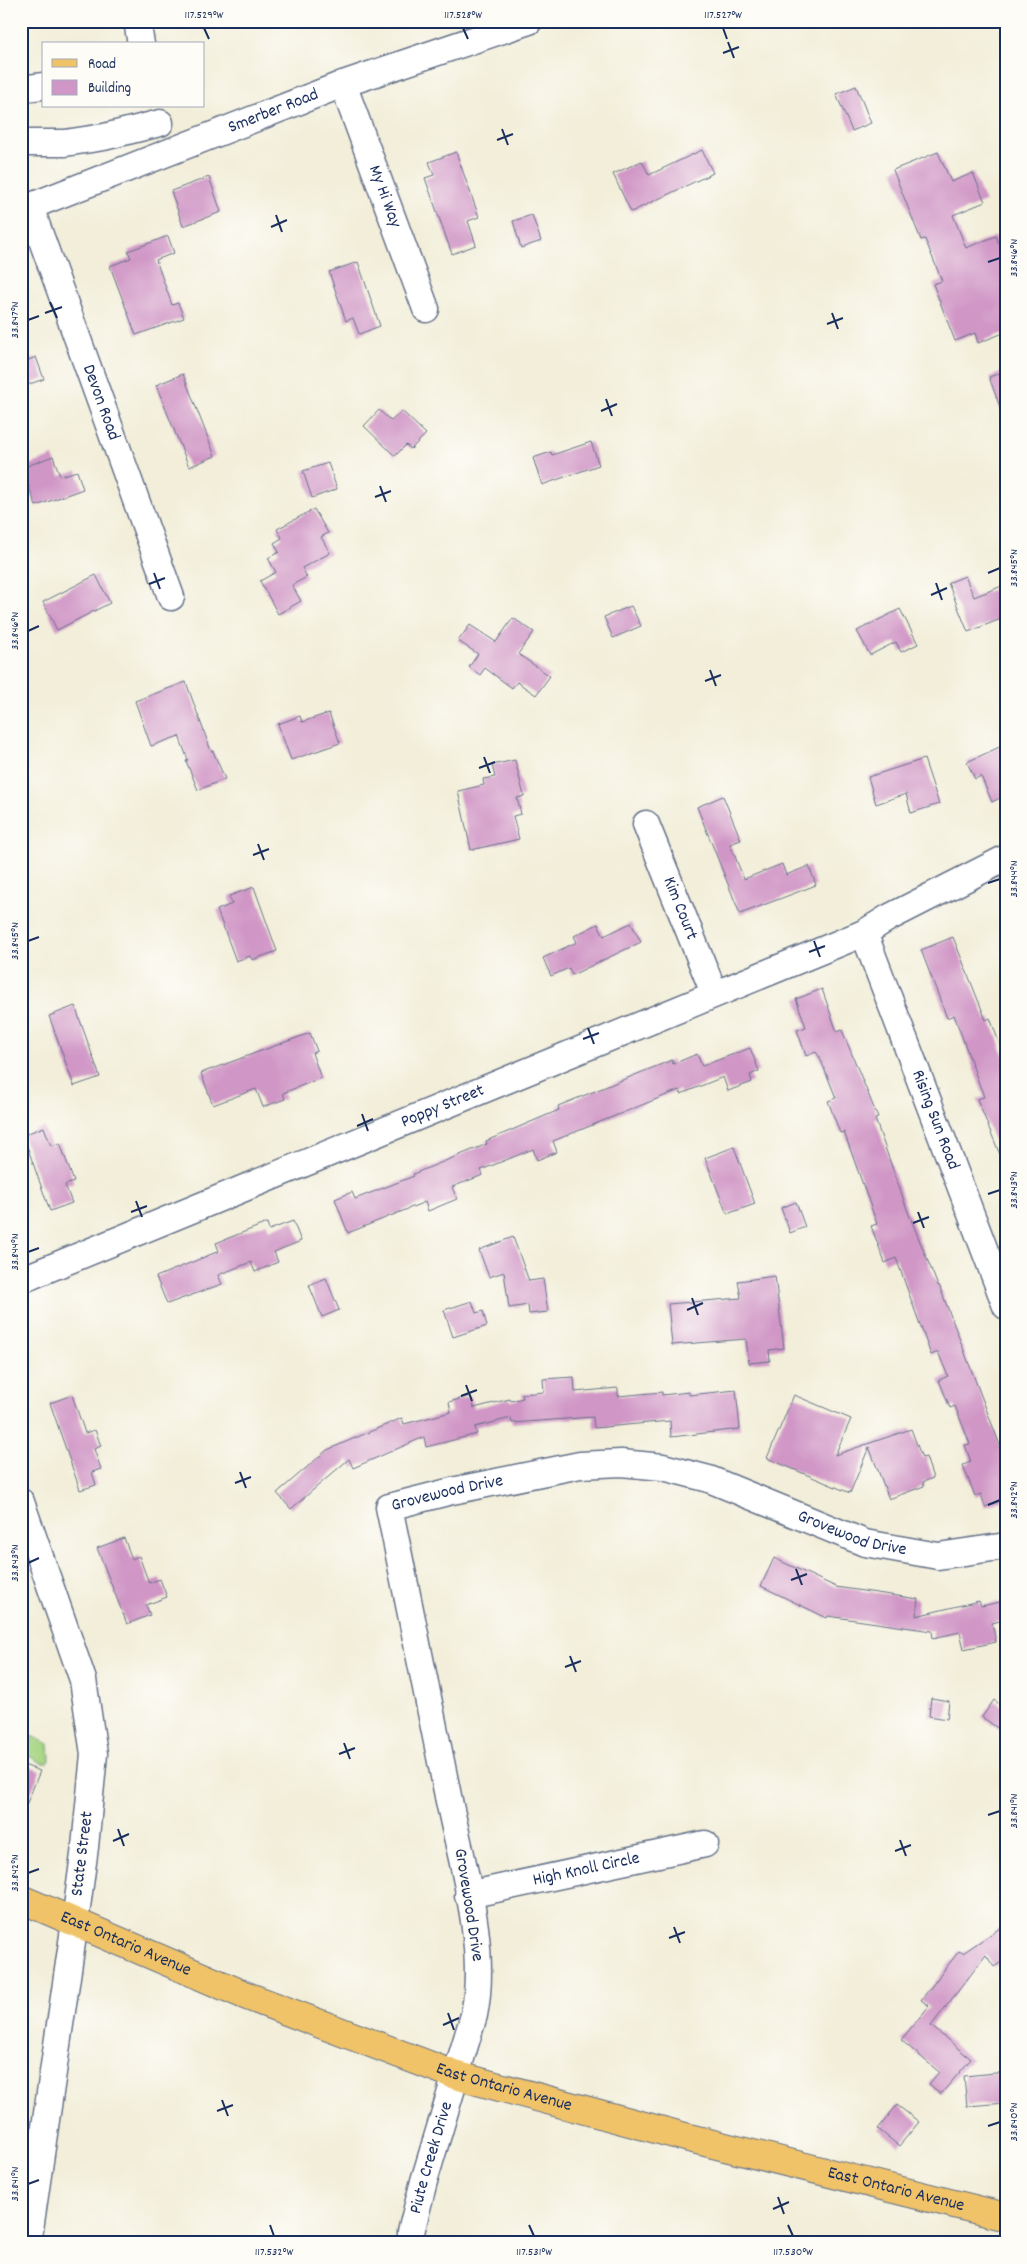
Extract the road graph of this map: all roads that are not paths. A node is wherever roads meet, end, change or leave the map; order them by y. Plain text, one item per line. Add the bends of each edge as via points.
1 (137, 21) edge
2 (530, 21) edge
3 (141, 42) edge
4 (343, 84) junction
5 (158, 114) edge
6 (21, 142) edge
7 (168, 153) junction
8 (26, 208) edge
9 (426, 309) dead end
10 (171, 597) dead end
11 (646, 824) dead end
12 (1006, 858) edge
13 (864, 933) junction
14 (714, 993) junction
15 (21, 1280) edge
16 (1006, 1306) edge
17 (21, 1502) edge
18 (1006, 1546) edge
19 (705, 1844) dead end
20 (468, 1895) junction
21 (21, 1899) edge
22 (75, 1922) junction
23 (456, 2075) junction
24 (1006, 2217) edge
25 (28, 2243) edge
26 (410, 2243) edge

1 - 3 street
2 - 4 street, Smerber Road
4 - 7 street, Smerber Road
4 - 9 street, My Hi Way
5 - 6 street via 104,137 65,142
5 - 7 street
7 - 8 street, Smerber Road
8 - 10 street, Devon Road
11 - 14 street, Kim Court
12 - 13 street, Poppy Street
13 - 14 street, Poppy Street
13 - 16 street, Rising Sun Road
14 - 15 street, Poppy Street
17 - 22 street, State Street via 83,1680 94,1754
18 - 20 street, Grovewood Drive via 938,1556 865,1543 709,1479 663,1467 621,1463 580,1465 389,1507
19 - 20 street, High Knoll Circle
20 - 23 street, Grovewood Drive via 479,1966 478,1991
21 - 22 main road, East Ontario Avenue
22 - 23 main road, East Ontario Avenue via 247,1996
22 - 25 street, State Street
23 - 24 main road, East Ontario Avenue via 689,2138
23 - 26 street, Piute Creek Drive via 424,2181

